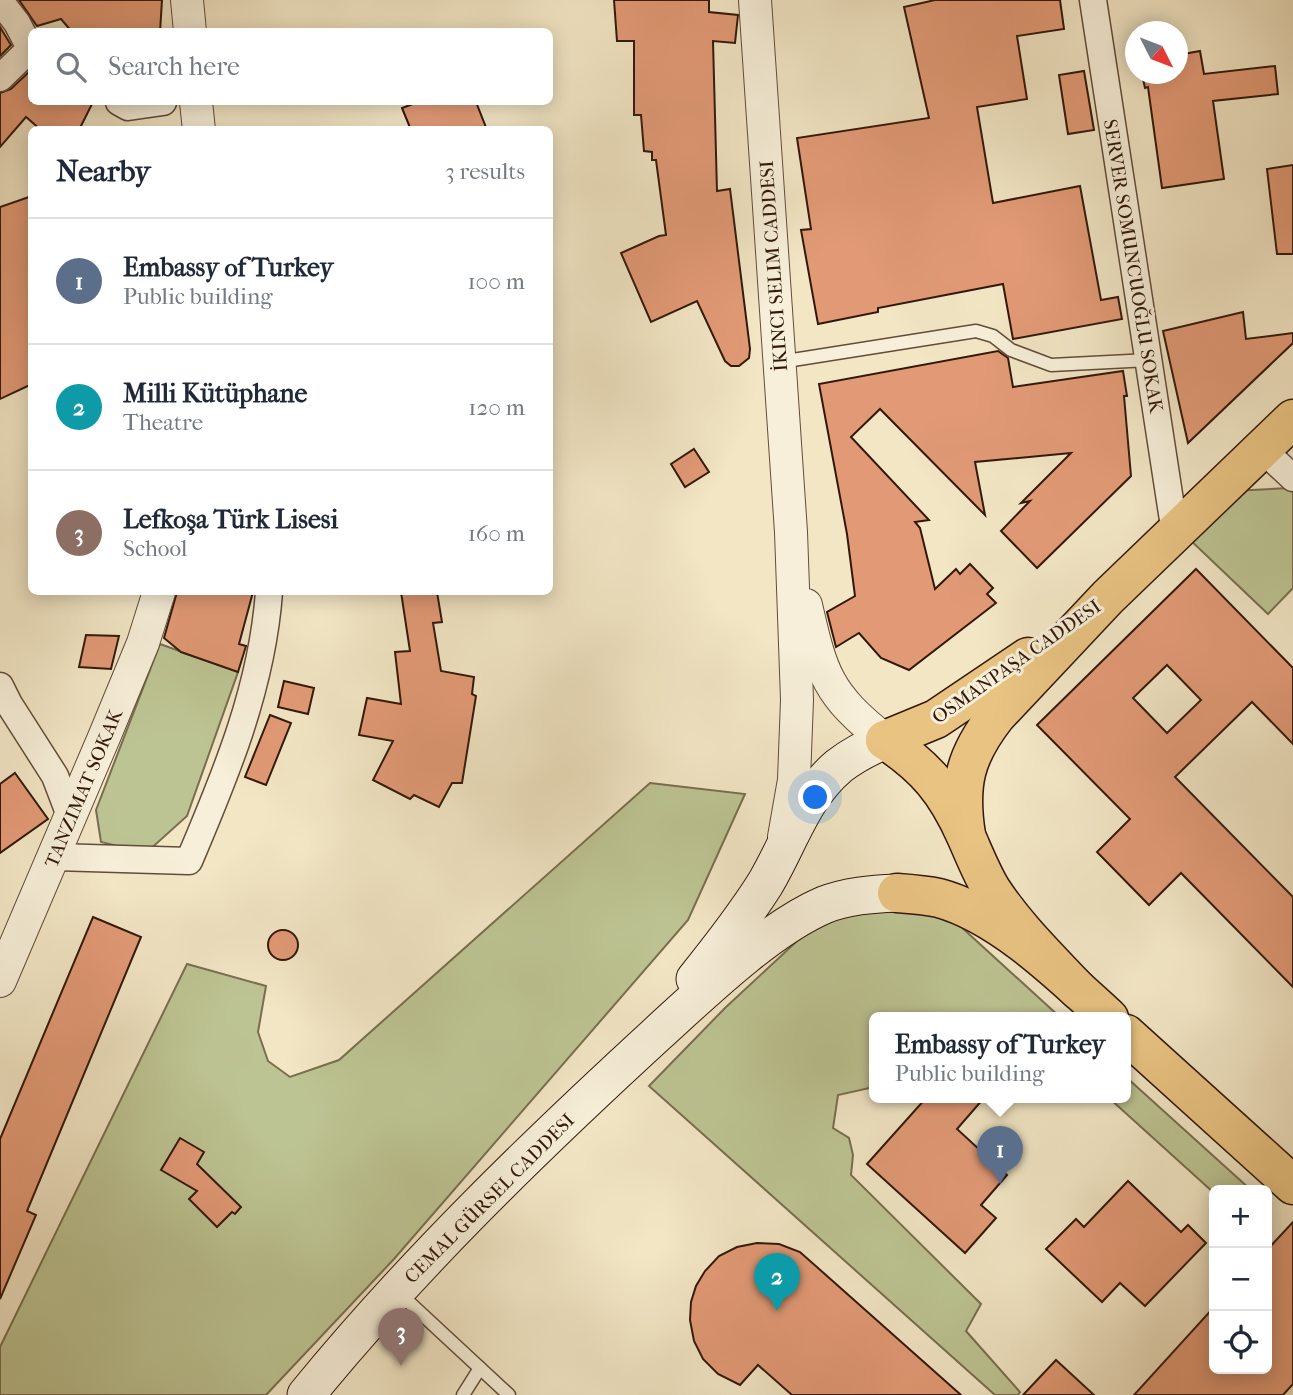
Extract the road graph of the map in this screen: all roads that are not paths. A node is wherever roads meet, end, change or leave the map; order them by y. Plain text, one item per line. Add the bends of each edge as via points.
1 (187, 0) edge
2 (755, 0) edge
3 (1093, 0) edge
4 (0, 1) edge
5 (190, 28) edge
6 (28, 42) edge
7 (28, 50) edge
8 (0, 78) edge
9 (124, 105) edge
10 (142, 105) edge
11 (196, 105) edge
12 (198, 126) edge
13 (1149, 360) junction
14 (780, 362) junction
15 (1293, 419) edge
16 (1262, 449) junction
17 (1293, 478) edge
18 (790, 531) junction
19 (1175, 533) junction
20 (158, 595) edge
21 (269, 595) edge
22 (1108, 597) junction
23 (0, 686) edge
24 (885, 740) junction
25 (71, 818) junction
26 (966, 835) junction
27 (781, 852) junction
28 (55, 857) junction
29 (897, 893) joint
30 (0, 981) edge
31 (1078, 990) junction
32 (1102, 1012) edge
33 (1131, 1039) edge
34 (620, 1068) junction
35 (1293, 1185) edge
36 (397, 1291) junction
37 (480, 1368) junction
38 (306, 1395) edge
39 (463, 1395) edge
40 (509, 1395) edge

1 - 5 street
2 - 14 street, İKINCI SELIM CADDESI
3 - 13 street, SERVER SOMUNCUOĞLU SOKAK
4 - 6 street
7 - 8 street
9 - 10 street
11 - 12 street
13 - 14 lane via 1051,365 976,331
13 - 19 street, SERVER SOMUNCUOĞLU SOKAK
14 - 18 street, İKINCI SELIM CADDESI
15 - 16 main road, OSMANPAŞA CADDESI
16 - 17 street
16 - 19 main road, OSMANPAŞA CADDESI
18 - 24 street, İKINCI SELIM CADDESI via 823,670 848,709
18 - 27 street, İKINCI SELIM CADDESI via 796,742
19 - 22 main road, OSMANPAŞA CADDESI
20 - 25 street, TANZIMAT SOKAK
21 - 28 street via 260,665 246,718 189,861
22 - 24 main road, OSMANPAŞA CADDESI via 961,703
22 - 26 main road, OSMANPAŞA CADDESI via 1020,688 980,737 962,794
23 - 25 street via 55,776
24 - 26 main road via 914,759 936,782
24 - 27 main road, CEMAL GÜRSEL CADDESI via 851,757 826,779
25 - 28 street, TANZIMAT SOKAK
26 - 31 main road via 1001,903
27 - 34 main road, CEMAL GÜRSEL CADDESI via 730,936
28 - 30 street, TANZIMAT SOKAK
29 - 31 main road via 940,898 976,913
29 - 34 main road, CEMAL GÜRSEL CADDESI via 850,897 797,919 733,967
31 - 32 main road
33 - 35 main road
34 - 36 main road, CEMAL GÜRSEL CADDESI
36 - 37 lane
36 - 38 main road, CEMAL GÜRSEL CADDESI
37 - 39 lane
37 - 40 lane

